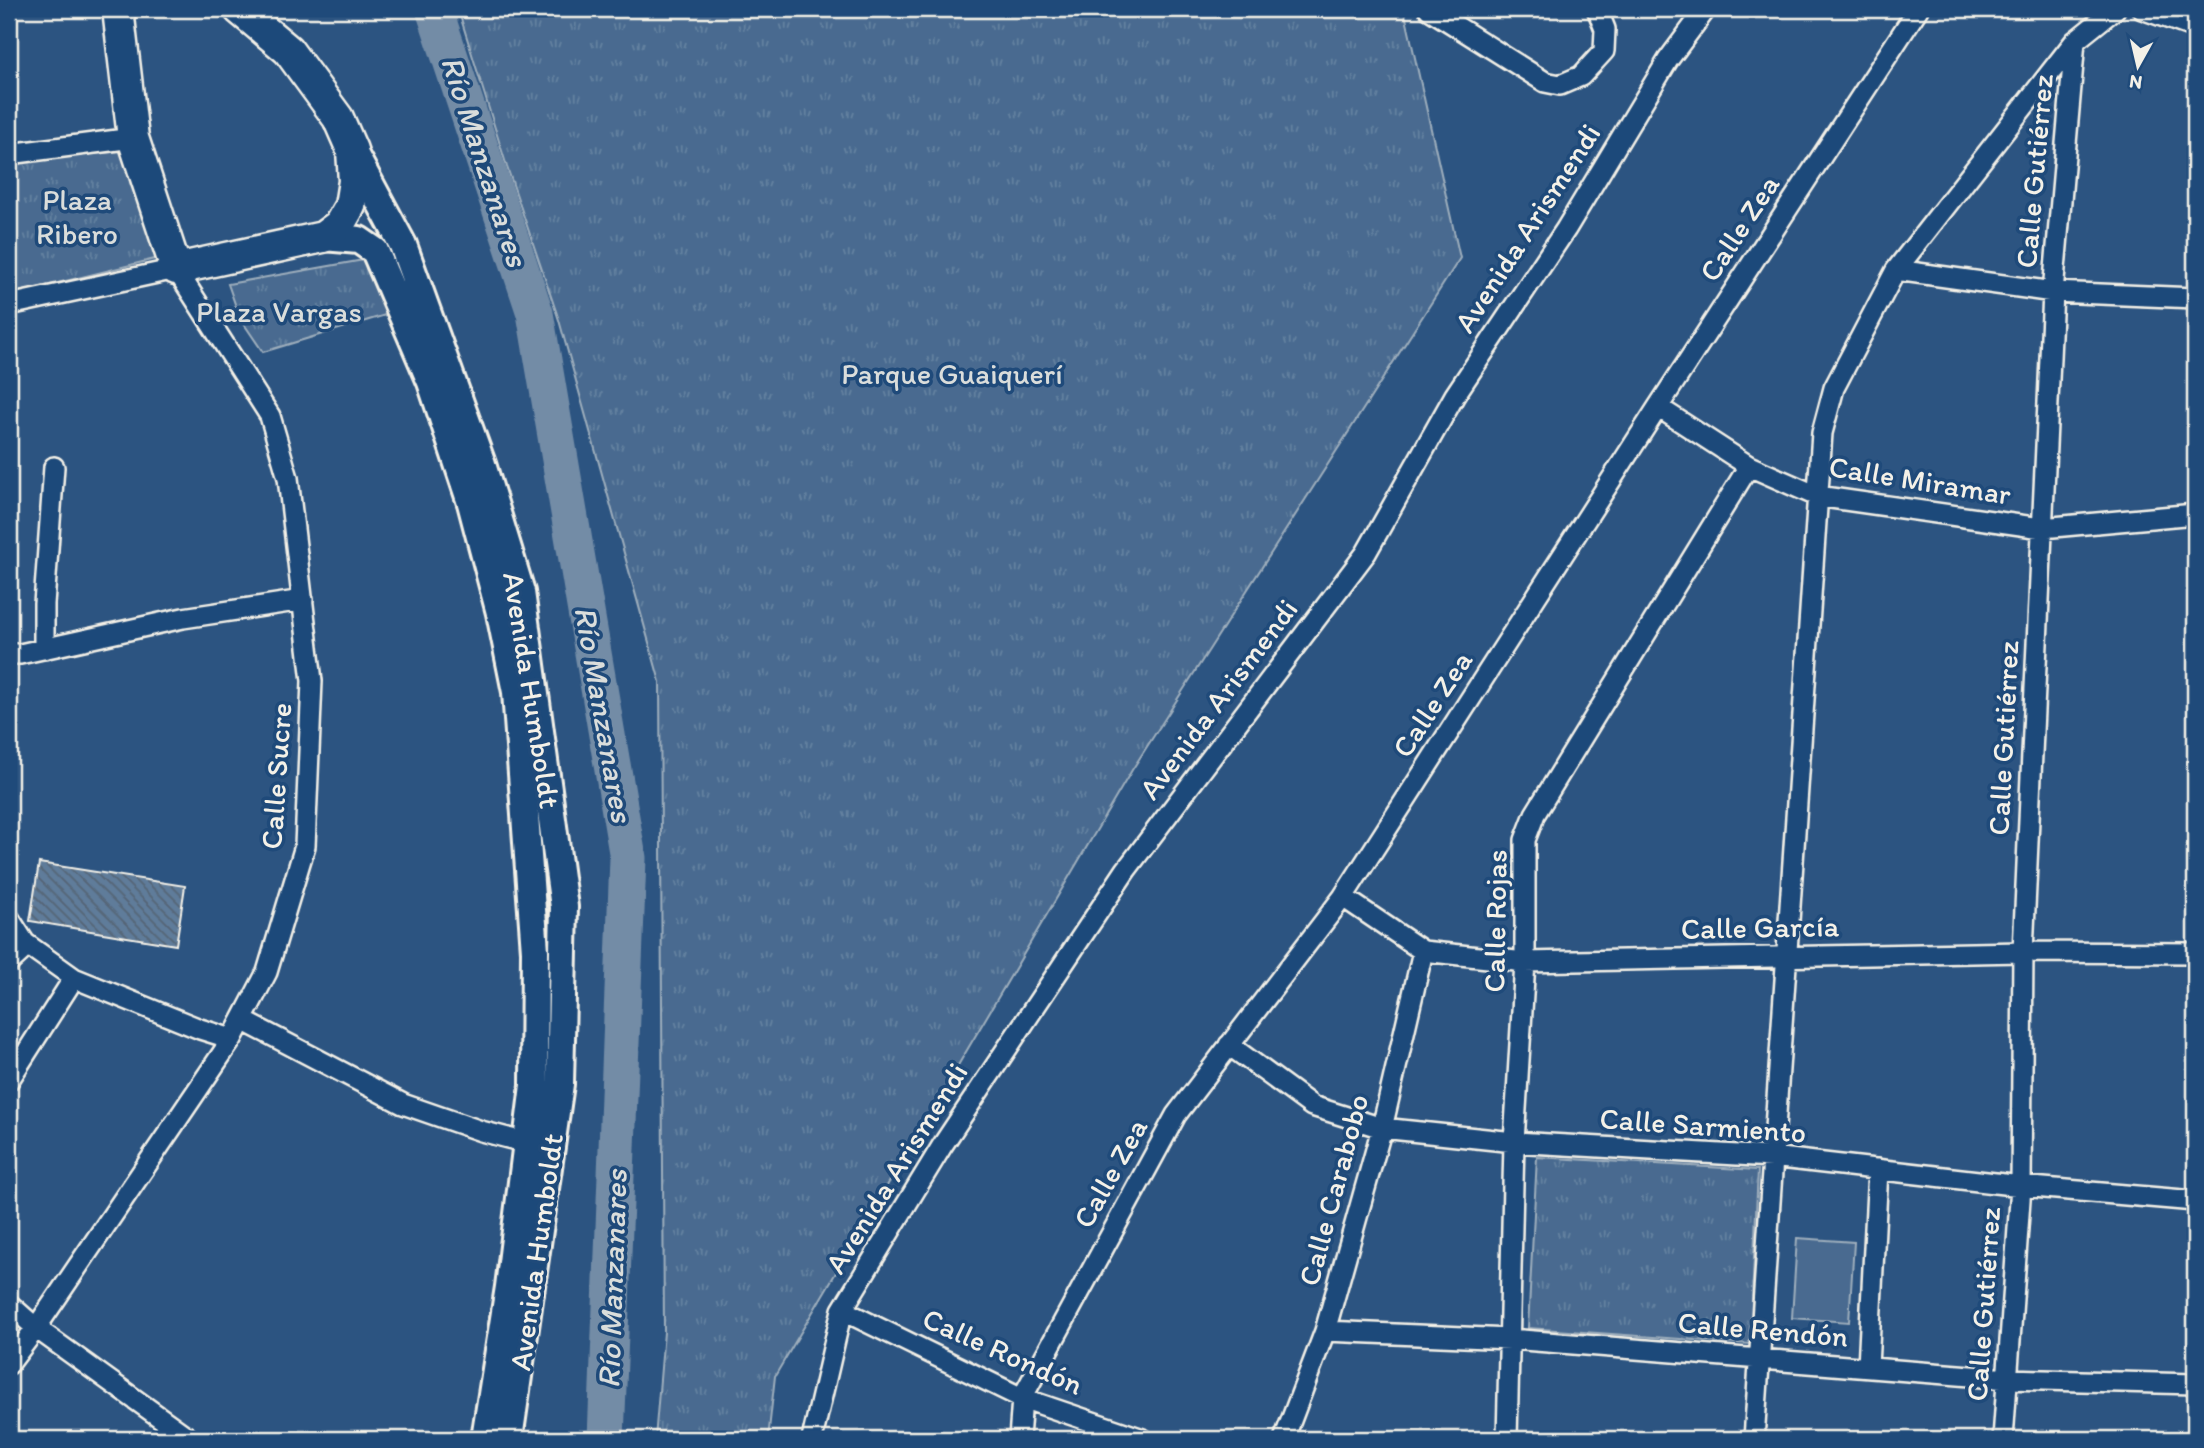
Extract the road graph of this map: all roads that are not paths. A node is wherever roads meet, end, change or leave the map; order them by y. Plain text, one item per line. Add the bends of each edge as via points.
1 (118, 9) edge
2 (239, 9) edge
3 (1429, 9) edge
4 (1597, 9) edge
5 (1706, 9) edge
6 (1918, 9) edge
7 (2115, 9) edge
8 (2142, 9) edge
9 (2195, 28) edge
10 (2076, 41) junction
11 (134, 138) junction
12 (352, 150) junction
13 (9, 154) edge
14 (323, 237) junction
15 (176, 269) junction
16 (1896, 270) junction
17 (2053, 292) junction
18 (2195, 298) edge
19 (9, 305) edge
20 (1658, 407) junction
21 (1749, 466) junction
22 (54, 467) dead end
23 (1817, 496) junction
24 (2195, 514) edge
25 (2042, 528) junction
26 (303, 600) junction
27 (44, 649) junction
28 (9, 654) edge
29 (1343, 897) junction
30 (9, 918) edge
31 (25, 943) junction
32 (1423, 951) junction
33 (2023, 952) junction
34 (2195, 953) edge
35 (1786, 955) junction
36 (1525, 962) junction
37 (9, 963) edge
38 (74, 978) junction
39 (242, 1020) junction
40 (232, 1039) junction
41 (1229, 1045) junction
42 (9, 1080) edge
43 (1382, 1128) junction
44 (1514, 1142) junction
45 (527, 1143) junction
46 (1772, 1157) junction
47 (1878, 1169) junction
48 (2021, 1186) junction
49 (2195, 1201) edge
50 (9, 1304) edge
51 (842, 1310) junction
52 (36, 1328) junction
53 (1325, 1331) junction
54 (1510, 1339) junction
55 (1760, 1358) junction
56 (9, 1364) edge
57 (1868, 1367) junction
58 (2008, 1379) junction
59 (2195, 1384) edge
60 (1021, 1398) junction
61 (190, 1439) edge
62 (485, 1439) edge
63 (509, 1439) edge
64 (812, 1439) edge
65 (1019, 1439) edge
66 (1143, 1439) edge
67 (1284, 1439) edge
68 (1507, 1439) edge
69 (1754, 1439) edge
70 (2003, 1439) edge

1 - 11 main road
2 - 12 main road, Avenida Humboldt via 289,50 338,118
3 - 4 street via 1545,82 1560,85 1581,76 1604,51 1605,29
5 - 51 street, Avenida Arismendi via 1668,60 1566,229 1455,395 1366,553 1126,870 942,1146
6 - 20 street, Calle Zea
7 - 10 street
8 - 9 street
10 - 16 street
10 - 17 street, Calle Gutiérrez
11 - 13 street
11 - 15 main road
12 - 14 main road via 350,206 339,225
12 - 63 main road, Avenida Humboldt via 403,245 482,464 522,592 564,907 560,1084
14 - 15 main road
14 - 45 main road, Avenida Humboldt via 359,240 375,251 431,382 471,503 500,613 516,692 535,951 534,1086
15 - 19 street
15 - 26 street, Calle Sucre via 270,416 288,478
16 - 17 street
16 - 23 street via 1834,388 1822,433
17 - 18 street
17 - 25 street, Calle Gutiérrez
20 - 21 street, Calle Miramar
20 - 29 street, Calle Zea
21 - 23 street, Calle Miramar
21 - 36 street, Calle Rojas via 1535,814 1525,840
22 - 27 street
23 - 25 street, Calle Miramar
23 - 35 street
24 - 25 street, Calle Miramar
25 - 33 street, Calle Gutiérrez
26 - 27 street via 183,618
26 - 39 street, Calle Sucre via 312,681 305,846 267,972
27 - 28 street
29 - 32 street, Calle García
29 - 41 street, Calle Zea
30 - 31 street
31 - 37 street
31 - 38 street
32 - 36 street, Calle García
32 - 43 street, Calle Carabobo
33 - 34 street, Calle García
33 - 35 street, Calle García
33 - 48 street, Calle Gutiérrez
35 - 36 street, Calle García
35 - 46 street
36 - 44 street, Calle Rojas
38 - 40 street
38 - 42 street
39 - 40 street, Calle Sucre
39 - 45 street via 403,1104
40 - 52 street, Calle Sucre
41 - 43 street, Calle Sarmiento via 1312,1106
41 - 60 street, Calle Zea via 1176,1115
43 - 44 street, Calle Sarmiento
43 - 53 street, Calle Carabobo
44 - 46 street, Calle Sarmiento
44 - 54 street, Calle Rojas
45 - 62 main road, Avenida Humboldt
46 - 47 street, Calle Sarmiento
46 - 55 street
47 - 48 street, Calle Sarmiento
47 - 57 street
48 - 49 street, Calle Sarmiento
48 - 58 street, Calle Gutiérrez
50 - 52 street
51 - 60 street, Calle Rondón
51 - 64 street, Avenida Arismendi
52 - 56 street, Calle Sucre
52 - 61 street
53 - 54 street, Calle Rendón
53 - 67 street, Calle Carabobo
54 - 55 street, Calle Rendón
54 - 68 street, Calle Rojas
55 - 57 street, Calle Rendón
55 - 69 street
57 - 58 street, Calle Rendón
58 - 59 street, Calle Rendón
58 - 70 street, Calle Gutiérrez
60 - 65 street, Calle Zea
60 - 66 street, Calle Rondón

